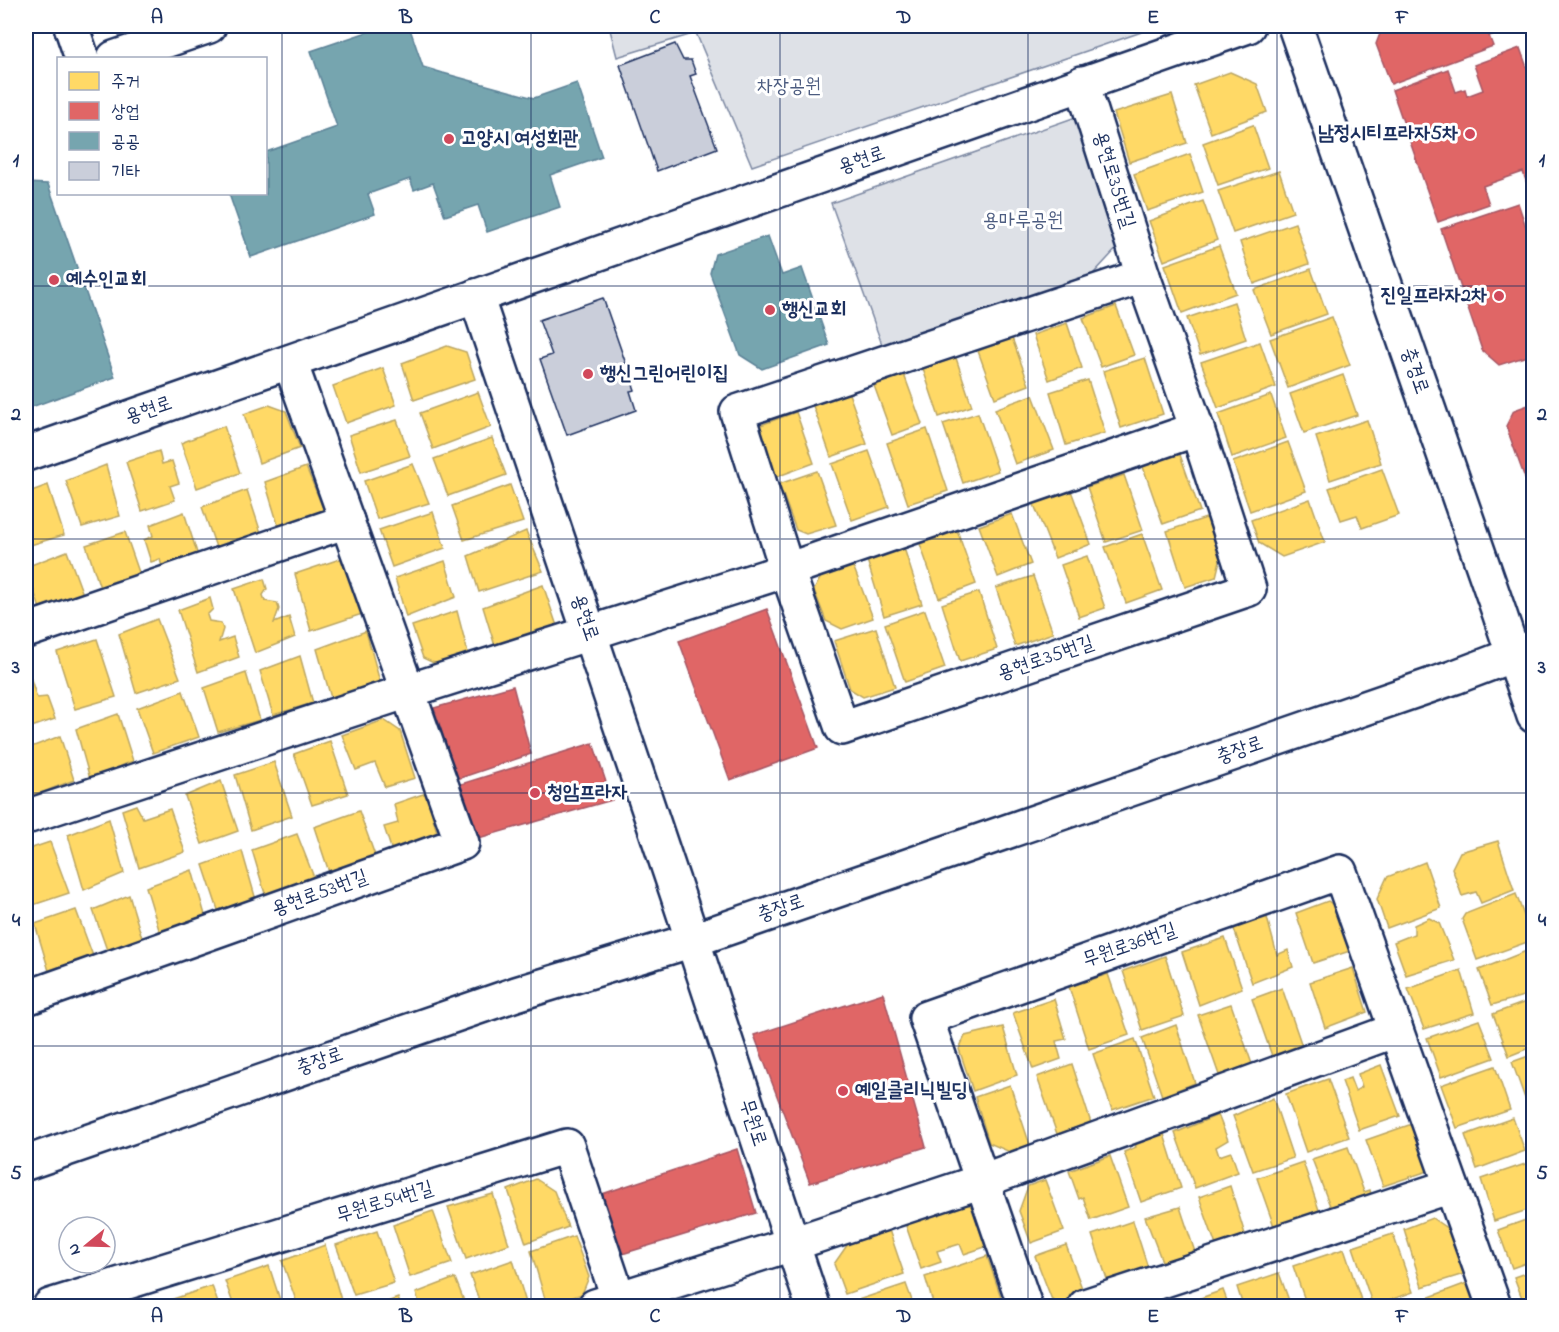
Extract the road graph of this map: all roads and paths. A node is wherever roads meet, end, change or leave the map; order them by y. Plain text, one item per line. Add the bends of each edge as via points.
1 (71, 26) edge
2 (209, 26) edge
3 (1248, 26) edge
4 (1295, 26) edge
5 (82, 57) edge
6 (117, 57) edge
7 (1082, 83) junction
8 (1143, 276) junction
9 (476, 296) junction
10 (290, 362) junction
11 (1197, 429) junction
12 (26, 454) edge
13 (347, 521) junction
14 (787, 570) junction
15 (26, 630) edge
16 (590, 634) junction
17 (1524, 651) edge
18 (408, 691) junction
19 (1533, 716) edge
20 (26, 817) edge
21 (693, 940) junction
22 (26, 998) edge
23 (1396, 1030) junction
24 (26, 1163) edge
25 (982, 1181) junction
26 (1451, 1186) junction
27 (792, 1244) junction
28 (612, 1304) edge
29 (50, 1306) edge
30 (813, 1306) edge
31 (1025, 1306) edge
32 (1085, 1306) edge
33 (1494, 1306) edge

1 - 5 street
2 - 6 street
3 - 7 street, 용현로
4 - 17 street, 충경로
7 - 8 street, 용현로35번길
7 - 9 street, 용현로
8 - 11 street, 용현로35번길
8 - 14 street, 용현로35번길 via 737,412
9 - 10 street, 용현로
9 - 16 street, 용현로
10 - 12 street, 용현로
10 - 13 street, 용현로53번길
11 - 14 street
11 - 14 street, 용현로35번길 via 1249,589 842,729
13 - 15 street
13 - 18 street, 용현로53번길
14 - 16 street
16 - 18 street
16 - 21 street, 용현로
17 - 19 street, 충경로
17 - 21 street, 충장로
18 - 20 street
18 - 22 street, 용현로53번길 via 462,843
21 - 24 street, 충장로 via 516,994
21 - 27 street, 무원로
23 - 25 street
23 - 25 street, 무원로36번길 via 1340,872 926,1018
23 - 26 street, 무원로36번길
25 - 27 street
25 - 31 street, 무원로36번길
26 - 32 street
26 - 33 street, 무원로36번길
27 - 28 street, 무원로54번길
27 - 30 street, 무원로
28 - 29 street, 무원로54번길 via 567,1146

